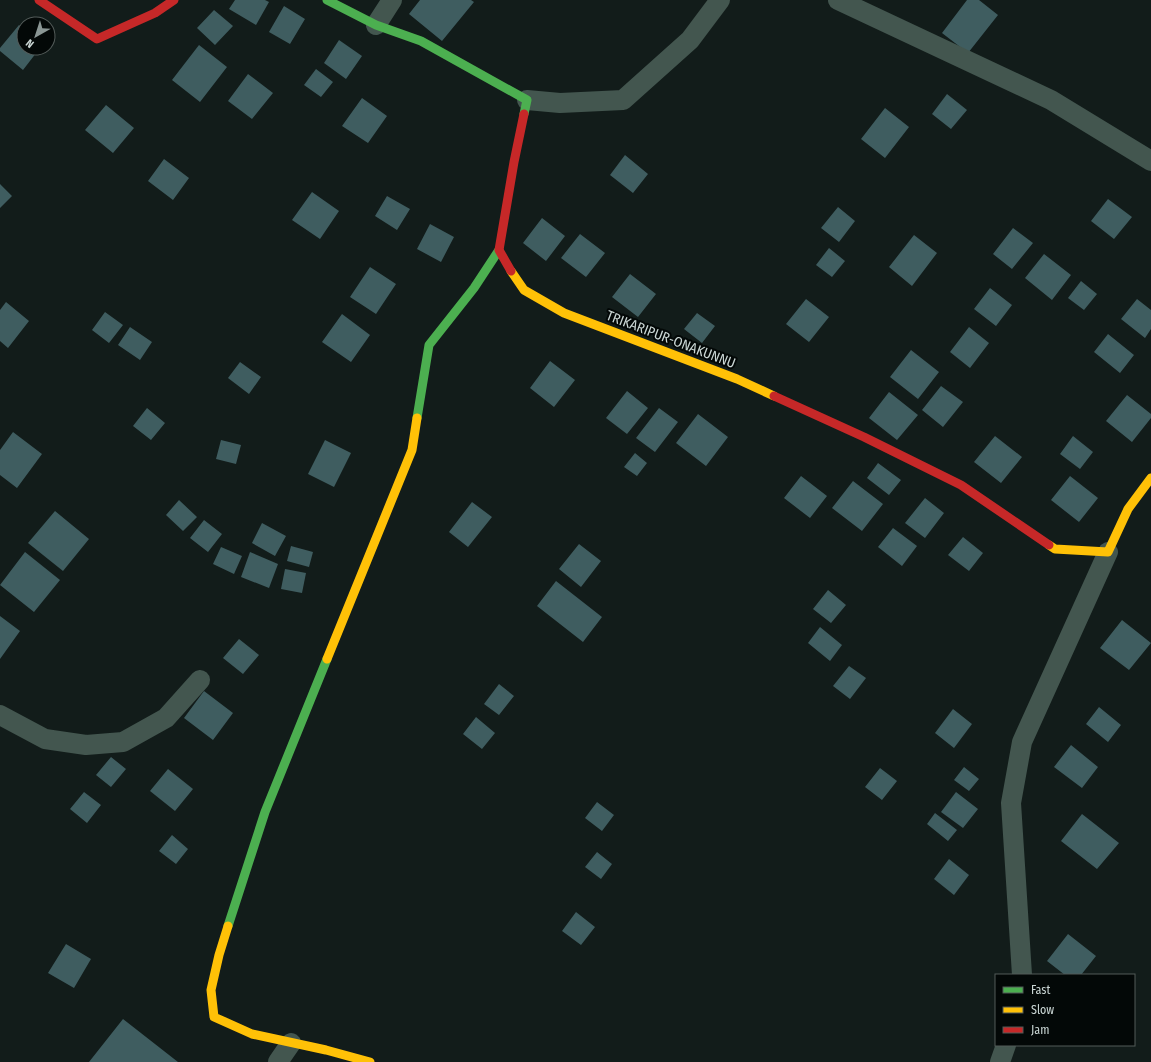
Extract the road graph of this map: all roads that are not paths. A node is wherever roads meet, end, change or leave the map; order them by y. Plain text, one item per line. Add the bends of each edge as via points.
1 (39, 0) edge
2 (174, 0) edge
3 (328, 0) edge
4 (392, 0) edge
5 (720, 0) edge
6 (838, 0) edge
7 (376, 25) junction
8 (527, 100) junction
9 (1151, 161) edge
10 (499, 250) junction
11 (1151, 478) edge
12 (1108, 552) junction
13 (200, 680) dead end
14 (0, 716) edge
15 (1022, 974) edge
16 (291, 1043) junction
17 (1006, 1046) edge
18 (278, 1062) edge
19 (370, 1062) edge
20 (1000, 1062) edge

1 - 2 street via 97,39 155,13
3 - 7 street
4 - 7 street
5 - 8 street via 690,40 623,100 560,103
6 - 9 street via 1051,100
7 - 8 street via 420,41
8 - 10 street
10 - 12 street, TRIKARIPUR-ONAKUNNU via 524,290 564,313 736,379 864,437 961,485 1055,549
10 - 16 street via 474,288 429,345 412,450 265,812 219,955 211,990 214,1018 252,1034
11 - 12 street via 1128,509
12 - 15 street via 1022,742 1011,803
13 - 14 street via 166,718 123,742 86,745 45,739
16 - 18 street
16 - 19 street
17 - 20 street

